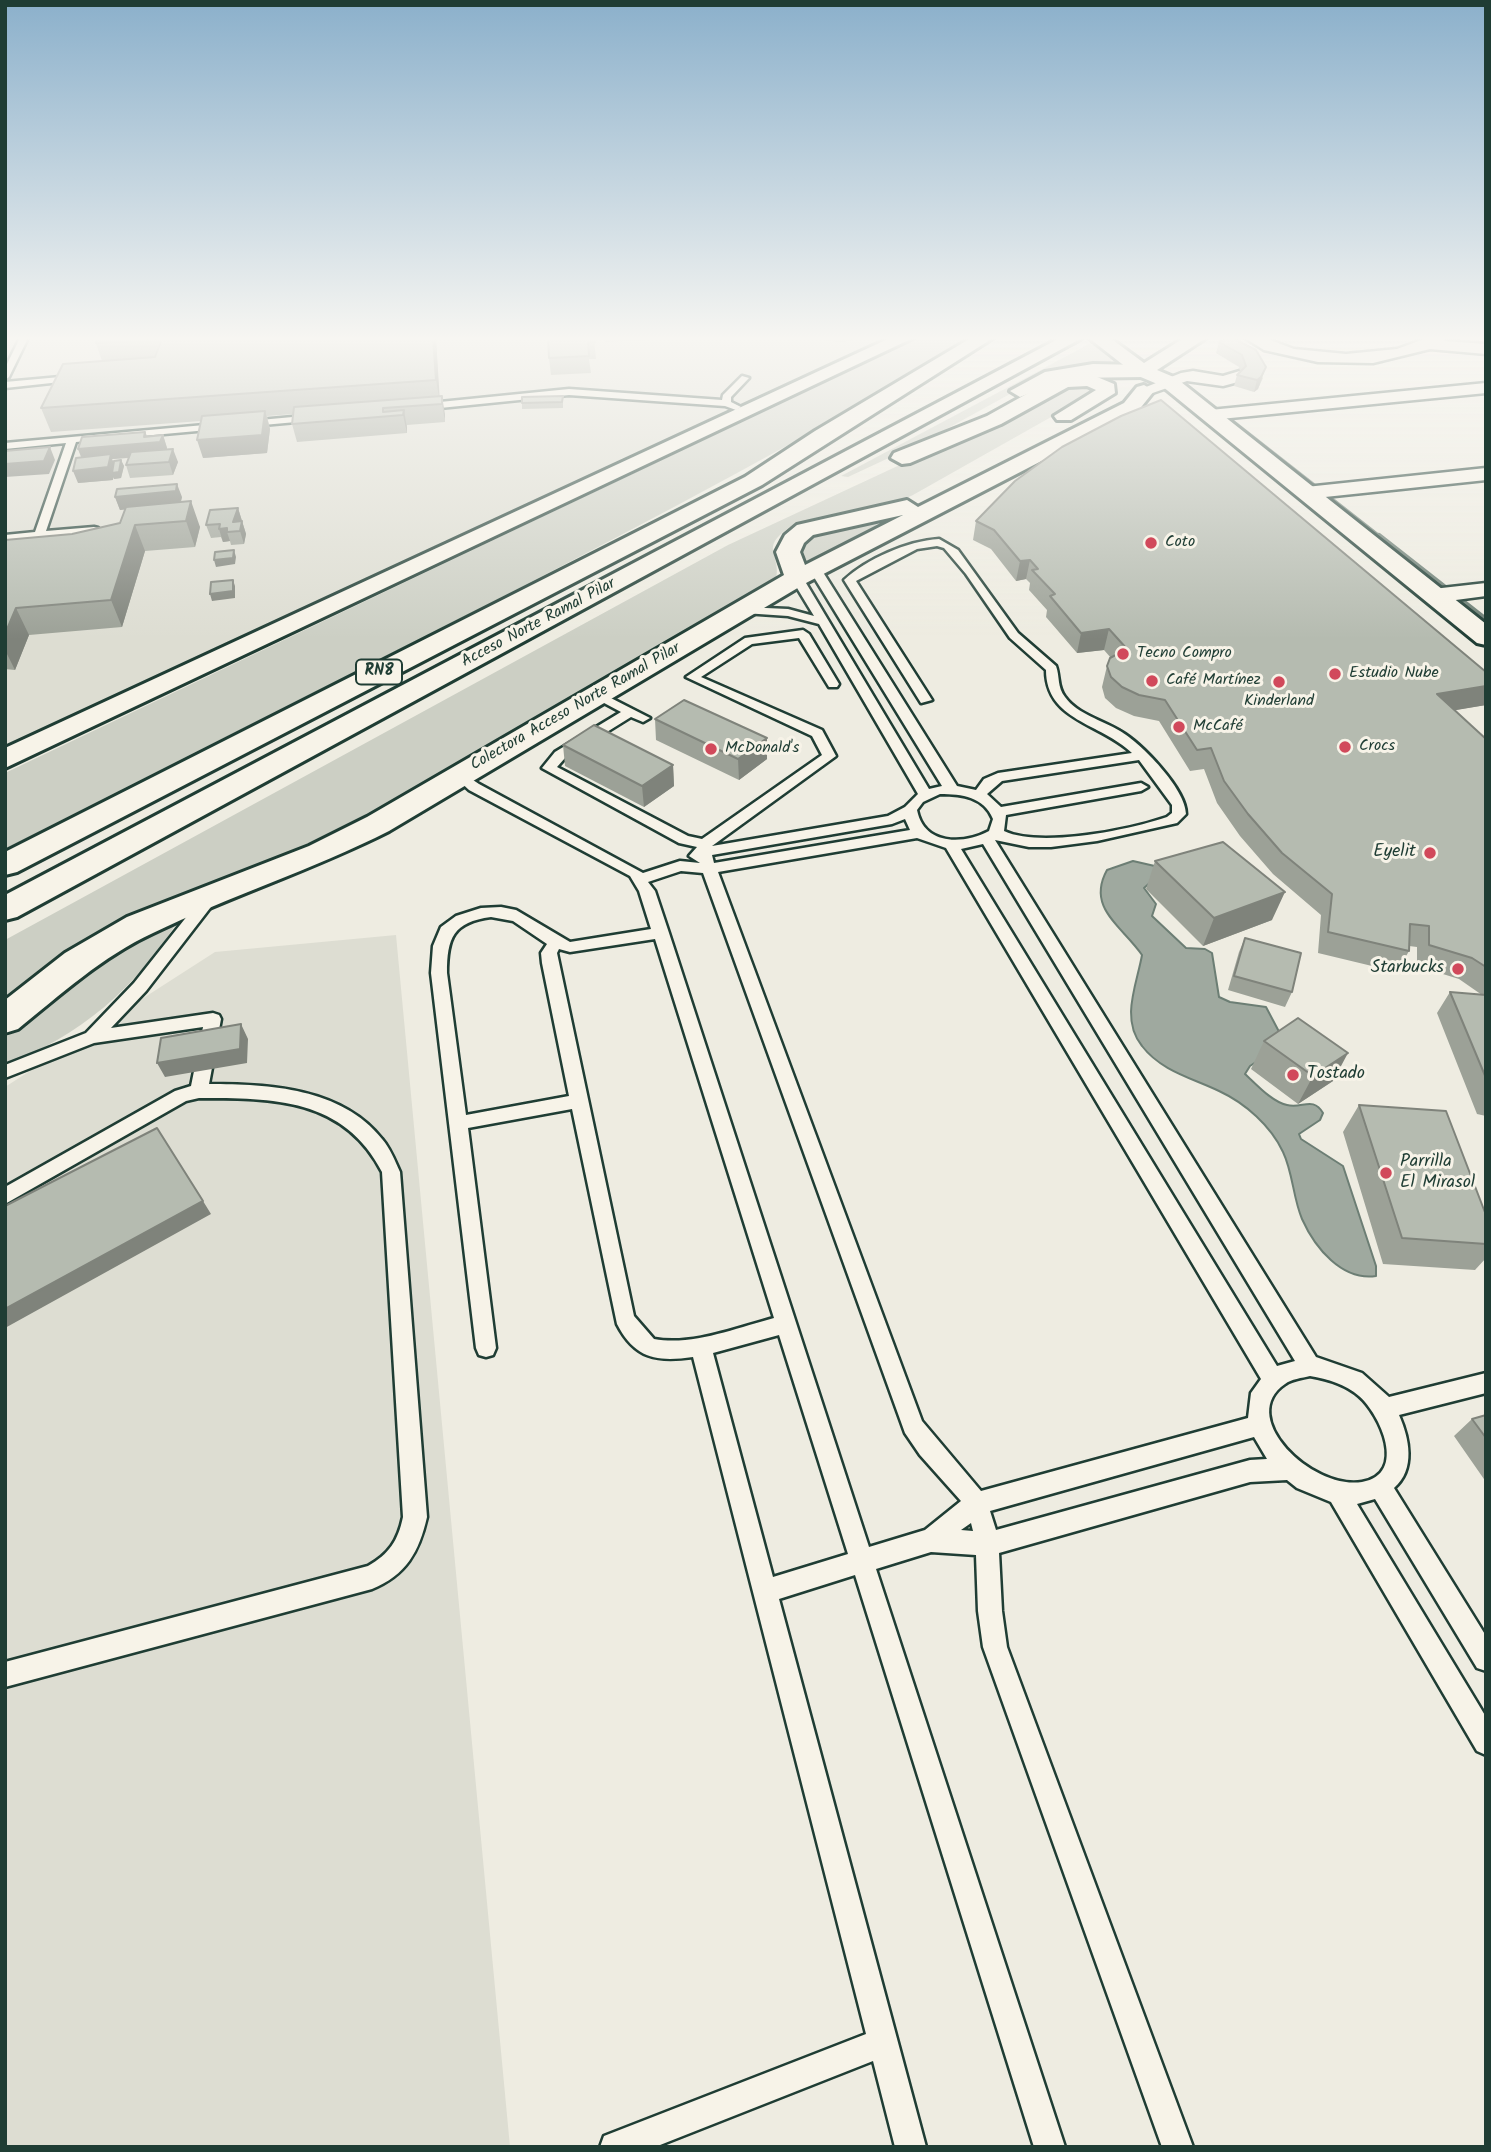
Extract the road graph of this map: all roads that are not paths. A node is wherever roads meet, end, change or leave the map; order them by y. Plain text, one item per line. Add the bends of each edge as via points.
1 (89, 438) edge
2 (673, 438) edge
3 (827, 438) edge
4 (885, 438) edge
5 (936, 438) edge
6 (951, 438) edge
7 (1046, 438) edge
8 (1070, 438) edge
9 (1231, 438) edge
10 (72, 440) junction
11 (1020, 441) dead end
12 (5, 446) edge
13 (902, 458) junction
14 (1486, 474) edge
15 (1316, 492) junction
16 (938, 493) junction
17 (94, 530) edge
18 (40, 534) junction
19 (5, 538) edge
20 (806, 574) junction
21 (1486, 589) edge
22 (1445, 594) junction
23 (593, 595) junction
24 (744, 610) junction
25 (823, 622) junction
26 (1486, 637) edge
27 (884, 677) junction
28 (858, 681) junction
29 (833, 684) dead end
30 (597, 696) junction
31 (926, 699) dead end
32 (901, 703) junction
33 (873, 708) junction
34 (1141, 756) junction
35 (5, 759) edge
36 (461, 776) junction
37 (1141, 787) dead end
38 (952, 790) junction
39 (925, 794) junction
40 (979, 796) junction
41 (910, 810) junction
42 (999, 812) junction
43 (921, 833) junction
44 (991, 836) junction
45 (951, 845) junction
46 (705, 855) junction
47 (5, 865) edge
48 (641, 879) junction
49 (212, 895) junction
50 (5, 909) edge
51 (661, 933) junction
52 (555, 943) junction
53 (5, 1020) edge
54 (92, 1037) junction
55 (5, 1072) edge
56 (199, 1091) junction
57 (579, 1101) junction
58 (458, 1123) junction
59 (5, 1196) edge
60 (786, 1324) junction
61 (701, 1347) junction
62 (486, 1348) dead end
63 (1310, 1366) junction
64 (1272, 1377) junction
65 (1486, 1383) edge
66 (1385, 1408) junction
67 (1259, 1425) junction
68 (1288, 1469) junction
69 (1380, 1486) junction
70 (1338, 1493) junction
71 (976, 1504) junction
72 (931, 1540) junction
73 (989, 1545) junction
74 (862, 1561) junction
75 (766, 1591) junction
76 (1486, 1659) edge
77 (5, 1675) edge
78 (1486, 1742) edge
79 (883, 2042) junction
80 (615, 2147) edge
81 (911, 2147) edge
82 (1050, 2147) edge
83 (1178, 2147) edge

1 - 10 lane
2 - 35 main road
3 - 47 main road, Acceso Norte Ramal Pilar / RN8
4 - 23 main road, Acceso Norte Ramal Pilar / RN8
5 - 13 main road
6 - 13 main road
7 - 16 main road
8 - 20 main road, Colectora Acceso Norte Ramal Pilar
9 - 15 main road
10 - 12 lane
10 - 18 lane
11 - 16 main road
13 - 23 main road
14 - 15 street
15 - 22 main road
16 - 20 main road via 888,513 805,530 788,552
17 - 18 lane
18 - 19 lane
20 - 24 main road, Colectora Acceso Norte Ramal Pilar
20 - 25 lane
20 - 27 lane
21 - 22 street
22 - 26 main road
23 - 50 main road, Acceso Norte Ramal Pilar / RN8
24 - 25 lane via 788,613
24 - 30 main road, Colectora Acceso Norte Ramal Pilar
25 - 28 lane
27 - 28 lane
27 - 32 lane
28 - 33 lane
29 - 46 lane via 803,634 749,640 692,677 817,733 829,756
30 - 36 main road, Colectora Acceso Norte Ramal Pilar
30 - 46 lane via 637,715 560,754 549,768
31 - 34 lane via 850,580 919,544 939,542 948,545 1018,641 1042,656 1052,669 1054,693 1065,705 1114,732
32 - 33 lane
32 - 38 lane
33 - 39 lane
34 - 40 lane via 998,777 982,788
34 - 44 lane via 1179,805 1179,814 1172,820 1042,843
36 - 48 lane
36 - 49 main road, Colectora Acceso Norte Ramal Pilar via 338,844
37 - 42 lane
38 - 39 lane
38 - 40 lane
39 - 41 lane
40 - 42 lane
41 - 43 lane
41 - 46 lane via 892,820
42 - 44 lane
43 - 45 lane
43 - 46 lane
44 - 45 lane via 977,843
44 - 63 lane
45 - 64 lane
46 - 48 lane
46 - 71 lane via 913,1426 923,1447 966,1487
48 - 51 lane
49 - 53 main road, Colectora Acceso Norte Ramal Pilar via 106,943
49 - 54 lane via 140,987
51 - 52 lane via 580,948
51 - 60 lane
52 - 57 lane via 550,963
52 - 58 lane via 506,913 464,919 447,931 439,950 439,973
54 - 55 lane
54 - 56 lane via 213,1019
56 - 59 lane
56 - 77 lane via 248,1090 303,1098 352,1121 383,1150 391,1172 415,1517 409,1544 394,1565 372,1577
57 - 58 lane
57 - 61 lane via 630,1331 637,1341 663,1351
58 - 62 lane
60 - 61 lane
60 - 74 lane
61 - 75 lane
63 - 64 lane via 1289,1368
63 - 66 lane via 1351,1378
64 - 67 lane via 1262,1391
65 - 66 lane
66 - 69 lane via 1395,1426 1399,1452 1391,1475
67 - 68 lane
67 - 71 lane
68 - 70 lane
68 - 73 lane via 1250,1471
69 - 70 lane via 1360,1493
69 - 76 lane
70 - 78 lane
71 - 72 lane
71 - 73 lane
72 - 73 lane
72 - 74 lane
73 - 83 lane via 989,1622 995,1647
74 - 75 lane
74 - 82 lane
75 - 79 lane
79 - 80 lane
79 - 81 lane

